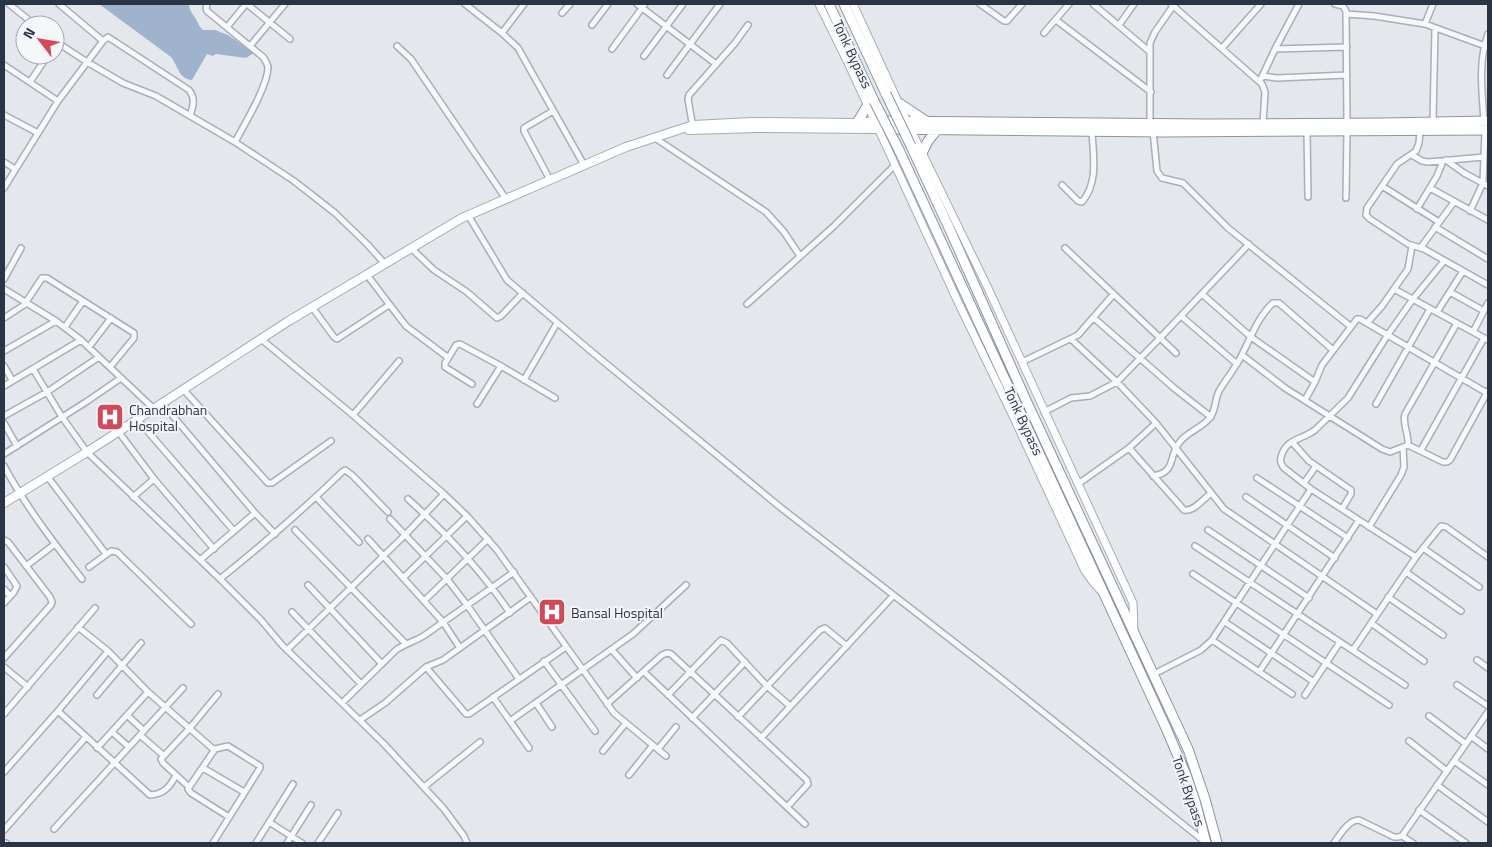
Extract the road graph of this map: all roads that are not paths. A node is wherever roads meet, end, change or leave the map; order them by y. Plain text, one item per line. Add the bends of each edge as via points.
1 (9, 4) edge
2 (59, 4) edge
3 (207, 4) edge
4 (246, 4) edge
5 (285, 4) edge
6 (465, 4) edge
7 (524, 4) edge
8 (570, 4) edge
9 (608, 4) edge
10 (636, 4) edge
11 (683, 4) edge
12 (720, 4) edge
13 (818, 4) edge
14 (829, 4) edge
15 (844, 4) edge
16 (853, 4) edge
17 (1022, 4) edge
18 (1069, 4) edge
19 (1093, 4) edge
20 (1134, 4) edge
21 (1261, 4) edge
22 (1299, 4) edge
23 (1335, 4) edge
24 (1339, 4) edge
25 (1433, 4) edge
26 (983, 5) edge
27 (1172, 5) edge
28 (643, 6) edge
29 (562, 14) dead end
30 (1346, 14) junction
31 (23, 15) edge
32 (1056, 20) junction
33 (269, 23) junction
34 (1425, 24) junction
35 (592, 25) dead end
36 (666, 25) junction
37 (748, 25) dead end
38 (1119, 25) junction
39 (227, 27) junction
40 (1435, 28) junction
41 (502, 33) junction
42 (1044, 33) dead end
43 (1488, 34) edge
44 (290, 39) dead end
45 (103, 40) junction
46 (690, 44) junction
47 (250, 46) junction
48 (398, 46) dead end
49 (1486, 46) edge
50 (1347, 47) junction
51 (65, 48) edge
52 (1222, 48) junction
53 (612, 49) dead end
54 (1275, 49) junction
55 (1150, 52) junction
56 (644, 56) dead end
57 (87, 62) junction
58 (716, 64) junction
59 (4, 65) edge
60 (41, 65) edge
61 (667, 75) dead end
62 (1347, 75) junction
63 (1261, 78) junction
64 (30, 82) junction
65 (1151, 92) junction
66 (1485, 92) edge
67 (58, 101) junction
68 (871, 103) junction
69 (899, 103) junction
70 (553, 111) junction
71 (4, 115) edge
72 (190, 116) junction
73 (1433, 121) junction
74 (928, 122) junction
75 (857, 123) junction
76 (1264, 123) junction
77 (876, 125) junction
78 (910, 126) junction
79 (1486, 126) edge
80 (1347, 127) junction
81 (694, 128) junction
82 (1151, 128) junction
83 (937, 130) junction
84 (1092, 131) junction
85 (1420, 131) junction
86 (1307, 132) junction
87 (38, 133) junction
88 (654, 137) junction
89 (235, 142) junction
90 (922, 153) junction
91 (1412, 155) junction
92 (1484, 157) junction
93 (1445, 161) junction
94 (4, 162) edge
95 (584, 165) junction
96 (895, 165) junction
97 (15, 169) junction
98 (550, 180) junction
99 (1486, 184) edge
100 (1062, 185) dead end
101 (1382, 186) junction
102 (4, 188) edge
103 (1430, 188) junction
104 (1308, 197) dead end
105 (1346, 198) dead end
106 (506, 199) junction
107 (1454, 202) junction
108 (1416, 209) junction
109 (1470, 211) junction
110 (468, 215) junction
111 (1488, 220) edge
112 (1437, 225) junction
113 (1249, 244) junction
114 (1412, 246) junction
115 (1421, 247) junction
116 (21, 248) dead end
117 (411, 248) junction
118 (1064, 248) dead end
119 (800, 256) junction
120 (1488, 259) edge
121 (1444, 261) junction
122 (385, 264) junction
123 (1463, 271) junction
124 (367, 275) junction
125 (4, 279) edge
126 (1488, 285) edge
127 (4, 289) edge
128 (1394, 289) junction
129 (1450, 292) junction
130 (522, 293) junction
131 (1202, 294) junction
132 (1113, 295) junction
133 (1413, 299) junction
134 (83, 301) junction
135 (26, 302) junction
136 (747, 304) dead end
137 (1488, 304) edge
138 (389, 305) junction
139 (312, 307) junction
140 (1430, 309) junction
141 (1484, 311) junction
142 (1437, 312) junction
143 (1181, 316) junction
144 (4, 318) edge
145 (111, 318) junction
146 (1094, 318) junction
147 (56, 321) junction
148 (557, 323) junction
149 (1366, 323) junction
150 (1457, 323) junction
151 (1350, 326) junction
152 (64, 327) junction
153 (1473, 332) junction
154 (1387, 336) junction
155 (1252, 337) junction
156 (1160, 338) junction
157 (260, 339) junction
158 (1071, 339) junction
159 (1486, 339) edge
160 (81, 340) junction
161 (89, 347) junction
162 (1409, 348) junction
163 (1334, 350) junction
164 (4, 351) edge
165 (1176, 353) dead end
166 (1242, 355) junction
167 (99, 357) junction
168 (449, 357) junction
169 (1141, 358) junction
170 (399, 361) dead end
171 (1022, 362) junction
172 (1434, 363) junction
173 (1237, 364) junction
174 (4, 366) edge
175 (501, 366) junction
176 (110, 367) junction
177 (33, 368) junction
178 (121, 378) junction
179 (1460, 378) junction
180 (12, 380) junction
181 (524, 380) junction
182 (1117, 382) junction
183 (1315, 382) junction
184 (472, 384) dead end
185 (4, 386) edge
186 (183, 389) junction
187 (47, 392) junction
188 (1488, 392) edge
189 (555, 398) dead end
190 (1305, 400) junction
191 (162, 402) junction
192 (477, 404) dead end
193 (1376, 404) dead end
194 (153, 408) junction
195 (1044, 412) junction
196 (353, 415) junction
197 (4, 416) edge
198 (1329, 416) junction
199 (62, 417) junction
200 (1211, 417) junction
201 (137, 419) junction
202 (4, 422) edge
203 (1156, 424) junction
204 (118, 431) junction
205 (331, 441) dead end
206 (1292, 442) junction
207 (17, 446) junction
208 (1406, 446) junction
209 (1176, 447) junction
210 (1129, 448) junction
211 (1421, 450) junction
212 (86, 452) junction
213 (4, 454) edge
214 (4, 466) edge
215 (1316, 466) junction
216 (47, 476) junction
217 (1152, 476) junction
218 (1257, 478) dead end
219 (154, 479) junction
220 (1304, 483) junction
221 (1078, 484) junction
222 (1311, 489) junction
223 (1211, 493) junction
224 (19, 494) junction
225 (444, 494) junction
226 (133, 497) junction
227 (316, 497) junction
228 (1246, 497) dead end
229 (408, 499) dead end
230 (4, 503) edge
231 (1300, 507) junction
232 (1342, 509) junction
233 (388, 512) dead end
234 (255, 513) junction
235 (425, 514) junction
236 (467, 516) junction
237 (390, 519) dead end
238 (1359, 520) junction
239 (1288, 525) junction
240 (1369, 527) junction
241 (295, 530) dead end
242 (1208, 530) dead end
243 (234, 532) junction
244 (275, 534) junction
245 (405, 534) junction
246 (447, 536) junction
247 (1348, 538) junction
248 (368, 539) dead end
249 (488, 539) junction
250 (4, 540) edge
251 (359, 542) dead end
252 (55, 544) junction
253 (1195, 546) dead end
254 (1275, 546) junction
255 (214, 548) junction
256 (1423, 548) junction
257 (106, 554) junction
258 (383, 556) junction
259 (426, 556) junction
260 (1416, 557) junction
261 (1488, 557) edge
262 (1335, 558) junction
263 (468, 559) junction
264 (200, 560) junction
265 (26, 566) junction
266 (1262, 566) junction
267 (4, 567) edge
268 (89, 567) dead end
269 (514, 572) junction
270 (1406, 572) junction
271 (1193, 574) dead end
272 (1322, 577) junction
273 (403, 578) junction
274 (220, 579) junction
275 (447, 579) junction
276 (82, 580) dead end
277 (1251, 582) junction
278 (308, 585) dead end
279 (686, 585) dead end
280 (492, 587) junction
281 (1478, 587) dead end
282 (352, 588) junction
283 (4, 589) edge
284 (1104, 594) junction
285 (10, 596) junction
286 (893, 596) junction
287 (1388, 597) junction
288 (531, 598) junction
289 (1309, 598) junction
290 (424, 601) junction
291 (4, 603) edge
292 (1237, 603) junction
293 (468, 605) junction
294 (95, 608) dead end
295 (330, 609) junction
296 (1461, 611) dead end
297 (292, 612) dead end
298 (510, 613) junction
299 (1298, 614) junction
300 (1376, 614) junction
301 (443, 622) junction
302 (1225, 622) junction
303 (1371, 623) junction
304 (190, 624) dead end
305 (78, 628) junction
306 (309, 629) junction
307 (486, 631) junction
308 (1134, 632) junction
309 (1283, 635) junction
310 (1443, 635) dead end
311 (1212, 640) junction
312 (1340, 642) junction
313 (141, 643) dead end
314 (405, 643) junction
315 (847, 646) junction
316 (566, 647) junction
317 (460, 648) junction
318 (287, 650) junction
319 (612, 650) junction
320 (1353, 650) junction
321 (108, 651) junction
322 (1272, 653) junction
323 (4, 658) edge
324 (1477, 660) dead end
325 (544, 661) junction
326 (1424, 661) dead end
327 (745, 662) junction
328 (382, 664) junction
329 (1327, 664) junction
330 (122, 666) junction
331 (4, 667) edge
332 (426, 667) junction
333 (1488, 668) edge
334 (583, 670) junction
335 (644, 672) junction
336 (690, 672) junction
337 (1259, 672) junction
338 (1154, 674) junction
339 (519, 678) junction
340 (637, 678) junction
341 (1314, 682) junction
342 (361, 684) junction
343 (562, 685) junction
344 (1405, 685) dead end
345 (1457, 685) dead end
346 (767, 686) junction
347 (28, 687) junction
348 (183, 688) dead end
349 (148, 692) junction
350 (218, 694) dead end
351 (714, 694) junction
352 (1292, 694) dead end
353 (97, 695) dead end
354 (668, 695) junction
355 (1306, 695) dead end
356 (493, 697) junction
357 (342, 703) junction
358 (536, 703) junction
359 (607, 704) junction
360 (1389, 705) dead end
361 (790, 706) junction
362 (1488, 706) edge
363 (165, 707) junction
364 (58, 711) junction
365 (1488, 712) edge
366 (4, 714) edge
367 (127, 715) junction
368 (1429, 716) dead end
369 (738, 717) junction
370 (692, 718) junction
371 (360, 720) junction
372 (510, 721) junction
373 (626, 724) junction
374 (552, 727) dead end
375 (676, 727) dead end
376 (189, 729) junction
377 (112, 732) junction
378 (595, 732) dead end
379 (142, 733) junction
380 (1471, 736) junction
381 (86, 737) junction
382 (761, 738) junction
383 (480, 742) dead end
384 (1409, 742) dead end
385 (1466, 744) junction
386 (129, 747) junction
387 (655, 747) junction
388 (98, 748) junction
389 (529, 748) dead end
390 (215, 749) junction
391 (1488, 749) edge
392 (603, 751) dead end
393 (163, 756) junction
394 (666, 756) dead end
395 (1454, 761) junction
396 (114, 763) junction
397 (203, 768) junction
398 (1447, 771) junction
399 (4, 772) edge
400 (176, 775) junction
401 (629, 776) dead end
402 (293, 784) dead end
403 (1437, 785) junction
404 (1488, 785) edge
405 (189, 786) junction
406 (424, 787) junction
407 (244, 792) junction
408 (311, 805) dead end
409 (787, 807) junction
410 (1419, 810) junction
411 (338, 813) dead end
412 (229, 817) junction
413 (269, 822) junction
414 (1488, 822) edge
415 (805, 824) dead end
416 (54, 829) dead end
417 (4, 830) edge
418 (291, 836) junction
419 (1402, 836) junction
420 (213, 843) edge
421 (256, 843) edge
422 (287, 843) edge
423 (302, 843) edge
424 (318, 843) edge
425 (467, 843) edge
426 (1206, 843) edge
427 (1217, 843) edge
428 (1334, 843) edge
429 (1413, 843) edge
430 (1466, 843) edge

1 - 31 street
2 - 45 street
3 - 39 street via 208,11
4 - 33 street
4 - 39 street
5 - 33 street
6 - 41 street
7 - 41 street
8 - 29 street
9 - 35 street
10 - 28 street
11 - 36 street
12 - 46 street
13 - 68 street
14 - 68 highway, Tonk Bypass
15 - 308 highway, bridge
16 - 69 street
17 - 26 street via 1007,21
18 - 32 street
19 - 38 street
20 - 38 street
21 - 52 street
22 - 54 street
23 - 24 street
24 - 30 street via 1345,8
25 - 34 street
27 - 52 street
27 - 55 street via 1155,32
28 - 36 street
28 - 53 street
30 - 34 street
30 - 50 street
32 - 42 street
32 - 65 street
33 - 44 street
33 - 47 street
34 - 40 street
36 - 46 street
36 - 56 street
37 - 58 street
38 - 55 street
39 - 47 street
40 - 49 street
40 - 73 street
41 - 70 street via 518,48
43 - 49 street
45 - 57 street
45 - 72 street via 111,38 189,90 194,100
46 - 58 street
46 - 61 street
47 - 89 street via 267,62 266,76
48 - 106 street via 411,59
49 - 66 street via 1481,66
50 - 54 street
50 - 62 street
51 - 57 street
52 - 63 street
54 - 63 street
55 - 65 street
57 - 67 street
57 - 72 street via 123,84 156,96
58 - 81 street via 689,95
59 - 64 street
60 - 64 street
62 - 63 street
62 - 80 street
63 - 76 street via 1265,92
64 - 67 street
65 - 82 street
66 - 79 street
67 - 87 street
68 - 75 highway
68 - 77 street
68 - 284 highway, Tonk Bypass, bridge via 899,150
69 - 74 highway
69 - 78 street
70 - 95 street
70 - 98 street via 524,128
71 - 87 street
72 - 89 street
73 - 79 highway
73 - 80 highway
74 - 78 highway
74 - 82 highway
75 - 77 main road
75 - 81 main road via 752,122
76 - 80 highway
76 - 82 highway
77 - 78 highway
77 - 81 main road
77 - 96 street
78 - 83 highway
78 - 90 street
79 - 85 highway
79 - 92 street
80 - 85 highway
80 - 86 highway
80 - 105 street
81 - 88 main road
82 - 84 highway
82 - 86 highway
82 - 113 street via 1159,175 1183,182 1228,228
83 - 84 highway
83 - 90 highway
84 - 100 street via 1093,182 1085,199 1078,201
85 - 91 street via 1418,148
86 - 104 street
87 - 97 street
88 - 95 main road
88 - 119 street via 766,212
89 - 122 street via 335,213
90 - 171 street
91 - 93 street via 1422,161
91 - 101 street via 1397,164
92 - 93 street
92 - 99 street
93 - 99 street
93 - 103 street
94 - 97 street
95 - 98 main road
96 - 119 street
96 - 284 street via 1085,571
97 - 102 street
98 - 106 main road
99 - 109 street
101 - 108 street
101 - 114 street via 1367,208 1366,216
103 - 107 street
103 - 108 street
106 - 110 main road
107 - 109 street
107 - 112 street
108 - 112 street
109 - 111 street
110 - 117 main road
110 - 130 street via 507,280
112 - 115 street
112 - 120 street
113 - 131 street
113 - 151 street
114 - 115 street
114 - 128 street via 1408,269
115 - 121 street
116 - 125 street
117 - 122 main road
117 - 130 street via 434,270 497,318
118 - 132 street
119 - 136 street
121 - 123 street
121 - 133 street
122 - 124 main road
123 - 126 street
123 - 129 street
124 - 138 street
124 - 139 main road
127 - 135 street
128 - 133 street
128 - 149 street
129 - 141 street
129 - 142 street
130 - 148 street
131 - 143 street
131 - 155 street
132 - 146 street
132 - 156 street
133 - 140 street
133 - 154 street
134 - 135 street via 42,278
134 - 145 street
134 - 152 street
135 - 144 street
135 - 147 street
137 - 141 street
138 - 139 street via 337,339
138 - 168 street via 411,331
139 - 157 main road
140 - 142 street
140 - 162 street
141 - 153 street
142 - 150 street
143 - 156 street
143 - 173 street
145 - 161 street
145 - 176 street via 135,335
146 - 158 street
146 - 169 street
147 - 152 street
147 - 164 street
148 - 181 street
148 - 286 street
149 - 151 street via 1356,319
149 - 154 street
150 - 153 street
150 - 172 street
151 - 163 street
152 - 160 street
153 - 159 street
154 - 162 street
154 - 198 street via 1348,398
155 - 163 street via 1259,320 1276,302
155 - 166 street
155 - 183 street
156 - 165 street
156 - 169 street
157 - 186 main road
157 - 196 street
158 - 171 street
158 - 182 street
159 - 179 street
160 - 161 street
160 - 177 street
161 - 167 street
162 - 172 street
162 - 193 street
163 - 183 street via 1322,365
166 - 173 street
166 - 190 street
167 - 176 street
167 - 187 street
168 - 175 street via 460,344
168 - 184 street via 445,367
169 - 182 street
169 - 200 street
170 - 196 street
171 - 195 street
172 - 179 street
172 - 208 street via 1405,414
173 - 200 street via 1217,396
174 - 180 street
175 - 181 street
175 - 192 street
176 - 178 street
177 - 180 street
177 - 187 street
178 - 194 street
178 - 199 street
179 - 188 street
179 - 211 street
180 - 185 street
181 - 189 street
182 - 195 street via 1090,396 1070,398
182 - 203 street
183 - 190 street
186 - 191 main road
186 - 205 street via 268,483
187 - 197 street
187 - 199 street
188 - 211 street via 1450,460 1443,462
190 - 198 street
191 - 194 main road
191 - 234 street
194 - 201 main road
195 - 221 street
196 - 225 street
198 - 206 street via 1309,435
198 - 208 street via 1386,452
199 - 207 street
199 - 212 street
200 - 209 street
201 - 204 main road
201 - 243 street
202 - 207 street
203 - 209 street
203 - 210 street
204 - 212 main road
204 - 219 street
206 - 215 street
206 - 220 street via 1283,450 1281,465
207 - 213 street
208 - 211 street
208 - 240 street via 1401,475
209 - 217 street via 1166,471
209 - 223 street
210 - 217 street
210 - 221 street
212 - 216 main road
212 - 226 street
214 - 224 street
215 - 220 street
215 - 232 street via 1351,490
216 - 224 main road
216 - 257 street
217 - 223 street via 1186,511
218 - 231 street
219 - 226 street
219 - 255 street
220 - 222 street
221 - 308 street via 1133,603
222 - 231 street
222 - 232 street
223 - 254 street via 1231,516
224 - 230 main road
224 - 252 street
225 - 235 street
225 - 236 street
226 - 264 street
227 - 233 street via 345,470
227 - 244 street
227 - 251 street
228 - 239 street
229 - 235 street
231 - 239 street
231 - 247 street
232 - 238 street
234 - 243 street
234 - 244 street
235 - 245 street
235 - 246 street
236 - 246 street
236 - 249 street
237 - 245 street
238 - 240 street
238 - 247 street
239 - 254 street
239 - 262 street
240 - 260 street
241 - 282 street
242 - 266 street
243 - 255 street
244 - 274 street
245 - 258 street
245 - 259 street
246 - 259 street
246 - 263 street
247 - 262 street
248 - 258 street
249 - 263 street
249 - 269 street
250 - 265 street
252 - 265 street
252 - 276 street
253 - 277 street
254 - 266 street
254 - 272 street
255 - 264 street
256 - 260 street
256 - 261 street via 1443,525
256 - 281 street
257 - 268 street
257 - 304 street via 116,552
258 - 273 street
258 - 282 street
259 - 273 street
259 - 275 street
260 - 270 street
262 - 272 street
263 - 275 street
263 - 280 street
264 - 274 street
265 - 323 street via 52,602
266 - 277 street
266 - 289 street
267 - 285 street via 17,586
269 - 280 street
269 - 288 street
270 - 287 street
270 - 296 street
271 - 292 street
272 - 289 street
272 - 300 street
273 - 290 street
274 - 318 street
275 - 290 street
275 - 293 street
277 - 292 street
277 - 299 street
278 - 295 street
279 - 319 street
280 - 293 street
280 - 298 street
282 - 295 street
282 - 314 street
283 - 285 street
284 - 426 highway, Tonk Bypass via 1186,775
285 - 291 street
286 - 315 street
286 - 426 street
287 - 300 street
287 - 310 street
288 - 298 street
288 - 316 street
289 - 299 street
290 - 301 street
292 - 302 street
292 - 309 street
293 - 301 street
293 - 307 street
294 - 305 street
295 - 306 street
295 - 328 street
297 - 306 street
298 - 307 street
299 - 309 street
299 - 312 street
300 - 303 street
301 - 314 street via 418,639
301 - 317 street
302 - 311 street
302 - 322 street
303 - 320 street
303 - 326 street
305 - 321 street
305 - 347 street
306 - 318 street
306 - 342 street
307 - 317 street
307 - 339 street
308 - 338 highway
309 - 322 street
309 - 329 street
311 - 337 street
311 - 338 street via 1196,653
312 - 320 street
312 - 329 street
313 - 330 street
314 - 328 street
315 - 346 street via 823,628
315 - 361 street
316 - 325 street
316 - 334 street
317 - 332 street
318 - 357 street
319 - 334 street
319 - 340 street
320 - 344 street
321 - 330 street
321 - 364 street
322 - 337 street
322 - 341 street
324 - 333 street
325 - 339 street
325 - 343 street
327 - 336 street via 721,640
327 - 346 street
327 - 351 street
328 - 342 street
329 - 341 street
329 - 360 street
330 - 349 street
330 - 353 street
331 - 347 street
332 - 356 street via 466,714
332 - 371 street
334 - 343 street
334 - 359 street
335 - 336 street via 667,653
335 - 340 street
335 - 354 street
336 - 351 street
336 - 354 street
337 - 352 street
338 - 427 highway via 1188,749
339 - 356 street
340 - 359 street
341 - 355 street
342 - 357 street
343 - 358 street
343 - 378 street
345 - 362 street
346 - 361 street
346 - 369 street
347 - 366 street
348 - 363 street
349 - 363 street
349 - 367 street
350 - 376 street
351 - 369 street
351 - 370 street
354 - 370 street
356 - 372 street
357 - 371 street
358 - 372 street
358 - 374 street
359 - 373 street
361 - 382 street
363 - 376 street
363 - 379 street
364 - 381 street
364 - 399 street
365 - 380 street
367 - 377 street
367 - 379 street
368 - 385 street
369 - 382 street
370 - 409 street
371 - 406 street
372 - 389 street
373 - 387 street
373 - 392 street
375 - 387 street
376 - 390 street
376 - 393 street
377 - 386 street
377 - 388 street
379 - 386 street
379 - 393 street
380 - 385 street
380 - 391 street
381 - 388 street
381 - 417 street
382 - 409 street via 808,782
383 - 406 street
384 - 398 street
385 - 395 street
386 - 396 street
387 - 394 street
387 - 401 street
388 - 396 street
390 - 397 street
390 - 407 street via 228,746 260,766
393 - 400 street via 161,761
395 - 398 street
395 - 404 street
396 - 400 street via 150,795 168,789
396 - 416 street
397 - 405 street
397 - 407 street
398 - 403 street
400 - 405 street
402 - 413 street
403 - 410 street
403 - 414 street
405 - 412 street via 188,791
406 - 425 street
407 - 412 street
408 - 418 street
409 - 415 street
410 - 419 street
410 - 430 street
411 - 424 street
412 - 420 street
413 - 418 street
413 - 421 street
418 - 422 street
418 - 423 street
419 - 428 street via 1394,836 1354,820
419 - 429 street

